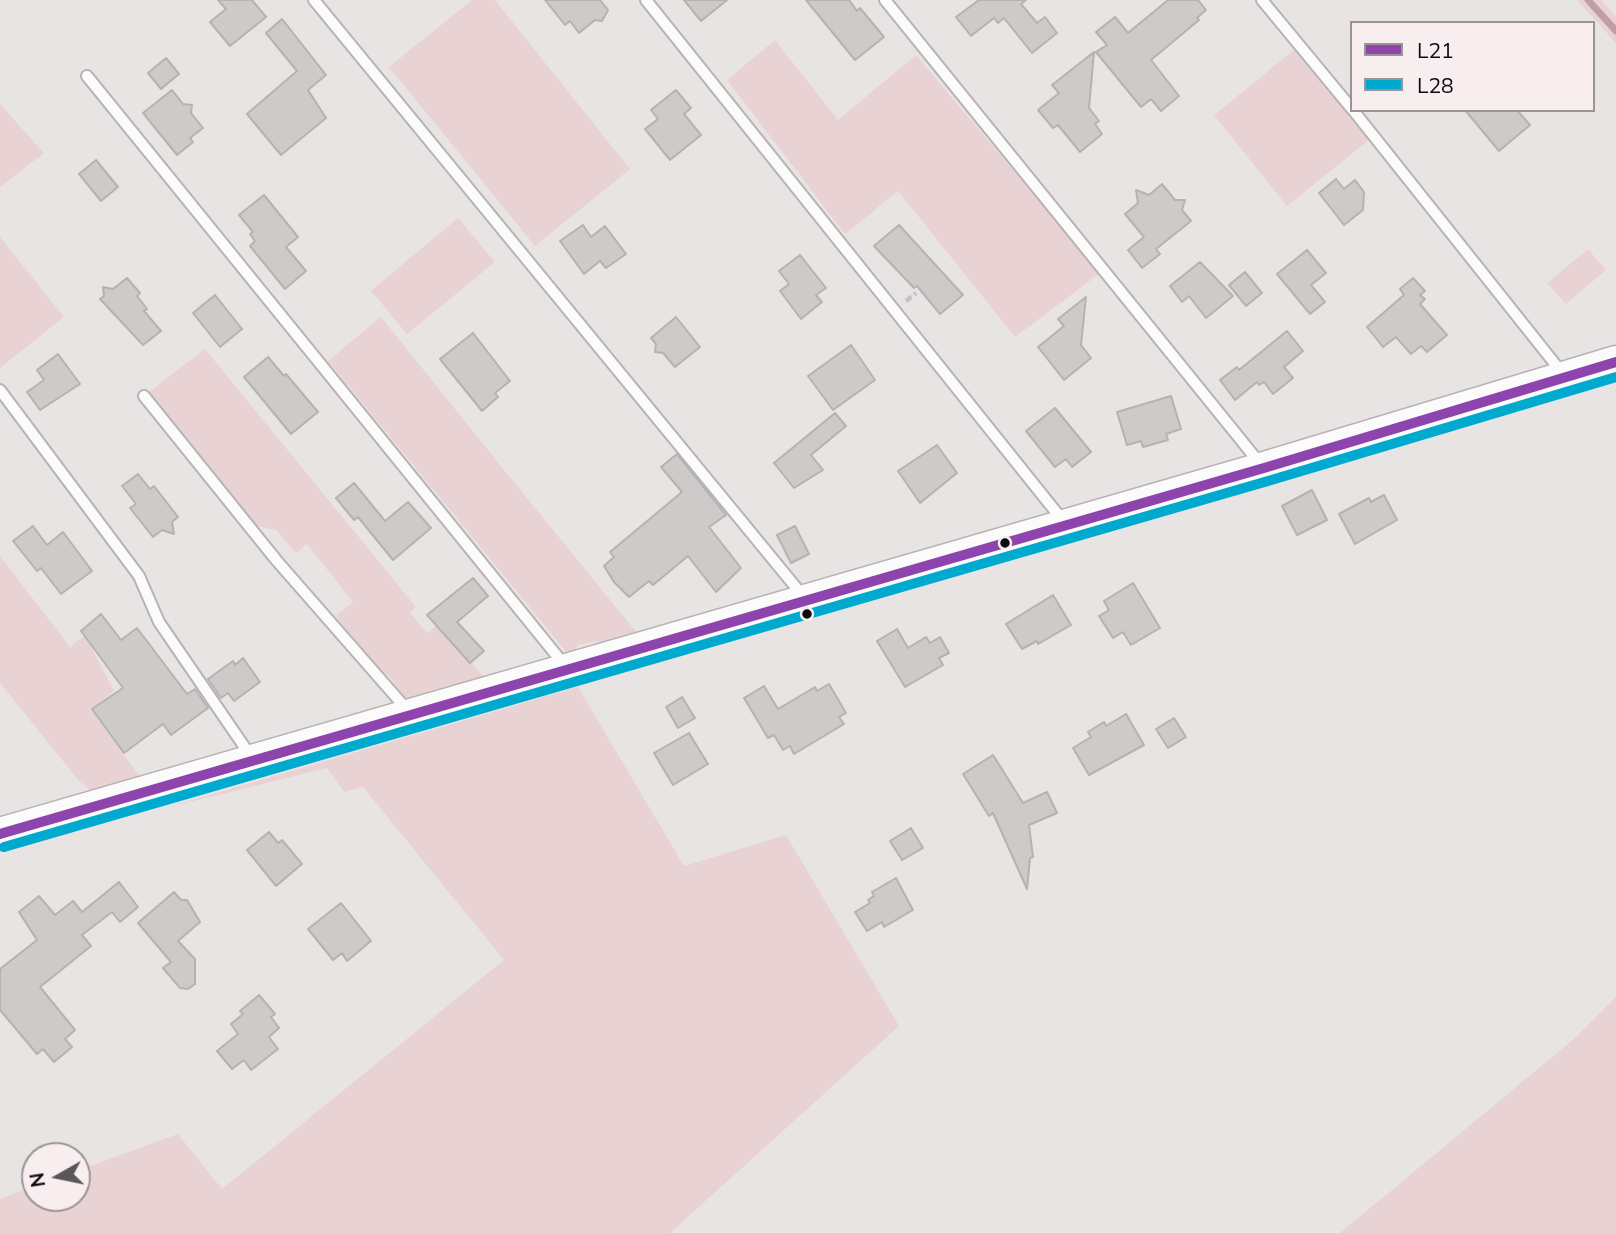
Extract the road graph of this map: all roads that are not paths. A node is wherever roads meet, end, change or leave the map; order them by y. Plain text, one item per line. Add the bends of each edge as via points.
1 (314, 0) edge
2 (646, 0) edge
3 (885, 0) edge
4 (1262, 0) edge
5 (87, 76) dead end
6 (1350, 108) edge
7 (1354, 112) edge
8 (1616, 362) edge
9 (1565, 376) junction
10 (0, 390) edge
11 (144, 396) dead end
12 (1264, 468) junction
13 (1067, 526) junction
14 (808, 601) junction
15 (568, 669) junction
16 (412, 714) junction
17 (253, 760) junction
18 (0, 834) edge

1 - 14 lane
2 - 13 lane
3 - 12 lane
4 - 6 lane
5 - 15 lane
7 - 9 lane
8 - 9 street
9 - 12 street
10 - 17 lane via 139,576 159,622
11 - 16 lane via 277,561
12 - 13 street
13 - 14 street
14 - 15 street
15 - 16 street
16 - 17 street
17 - 18 street

